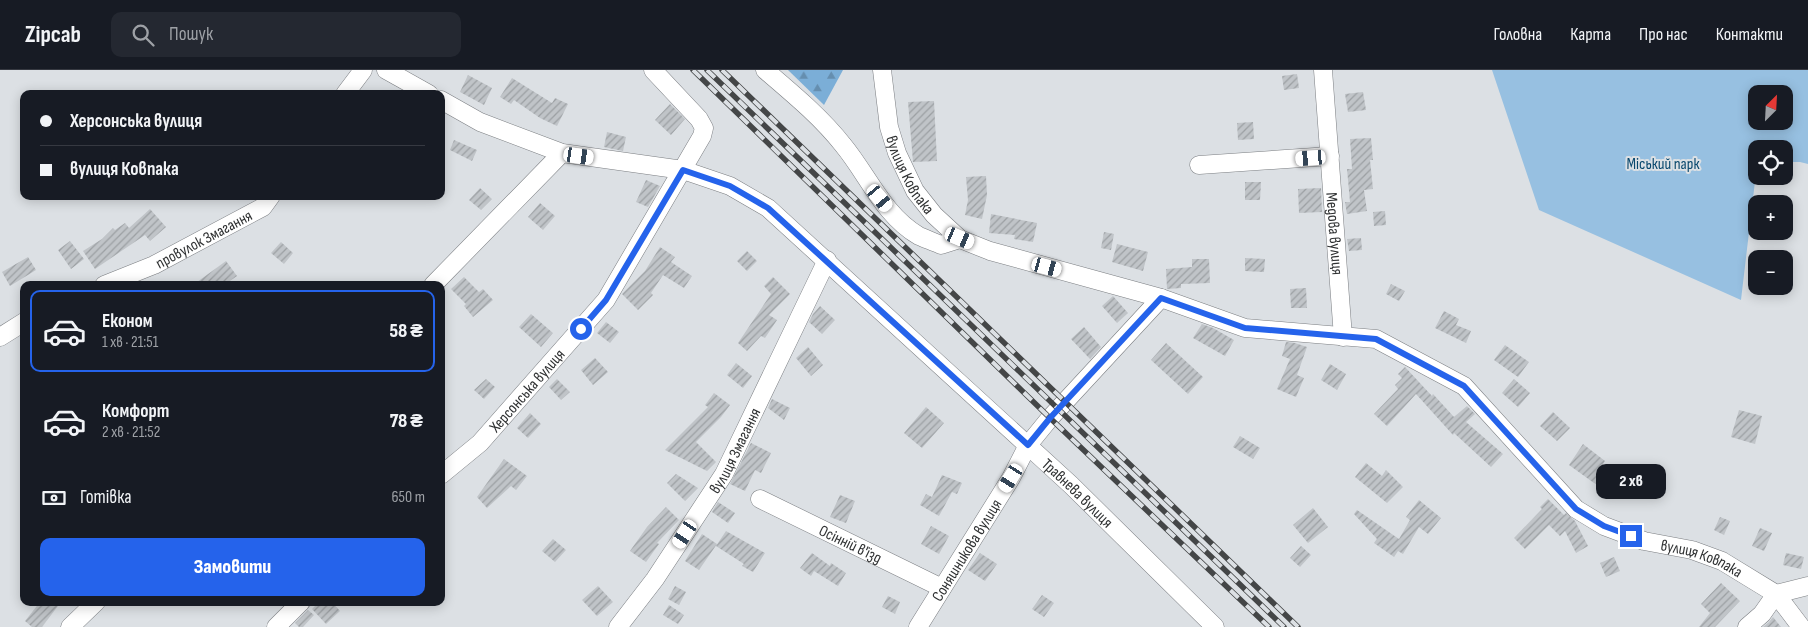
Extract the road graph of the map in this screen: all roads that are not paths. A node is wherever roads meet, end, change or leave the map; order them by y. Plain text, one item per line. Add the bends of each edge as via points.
1 (363, 70) edge
2 (386, 70) edge
3 (653, 70) edge
4 (766, 70) edge
5 (882, 70) edge
6 (1323, 70) edge
7 (348, 90) edge
8 (422, 90) edge
9 (445, 102) edge
10 (562, 153) junction
11 (1330, 156) junction
12 (1199, 165) dead end
13 (683, 170) junction
14 (268, 200) edge
15 (960, 238) junction
16 (826, 260) junction
17 (114, 281) edge
18 (437, 281) edge
19 (1161, 298) junction
20 (20, 324) edge
21 (0, 337) edge
22 (1343, 337) junction
23 (1028, 445) junction
24 (445, 472) edge
25 (760, 499) dead end
26 (1808, 586) edge
27 (942, 588) junction
28 (1776, 594) junction
29 (92, 606) edge
30 (297, 606) edge
31 (70, 627) edge
32 (276, 627) edge
33 (618, 627) edge
34 (918, 627) edge
35 (1215, 627) edge
36 (1747, 627) edge
37 (1801, 627) edge

1 - 7 street
2 - 8 street
3 - 13 street, Херсонська вулиця via 704,128
4 - 15 street via 844,145 895,217 919,236 941,245
5 - 15 street, вулиця Ковпака via 888,127 897,153 915,191 934,215
6 - 11 street, Медова вулиця
9 - 10 street, Травнева вулиця via 480,122
10 - 13 street, Травнева вулиця
10 - 18 street
11 - 12 street
11 - 22 street, Медова вулиця
13 - 16 street, Травнева вулиця via 730,186 768,208
13 - 24 street, Херсонська вулиця via 606,300 480,443
14 - 17 street, провулок Змагання via 263,207 162,261
15 - 19 street, вулиця Ковпака via 990,251
16 - 23 street, Травнева вулиця
16 - 33 street, вулиця Змагання via 724,474 655,579
19 - 22 street, вулиця Ковпака via 1245,328
19 - 23 street, Соняшникова вулиця
20 - 21 street
22 - 28 street, вулиця Ковпака via 1376,339 1464,386 1576,509 1604,526 1644,541 1692,550 1722,561
23 - 27 street, Соняшникова вулиця
23 - 35 street, Травнева вулиця
25 - 27 street, Осінній в'їзд
26 - 28 street
27 - 34 street, Соняшникова вулиця
28 - 36 street via 1762,614
28 - 37 street, вулиця Ковпака
29 - 31 street
30 - 32 street

